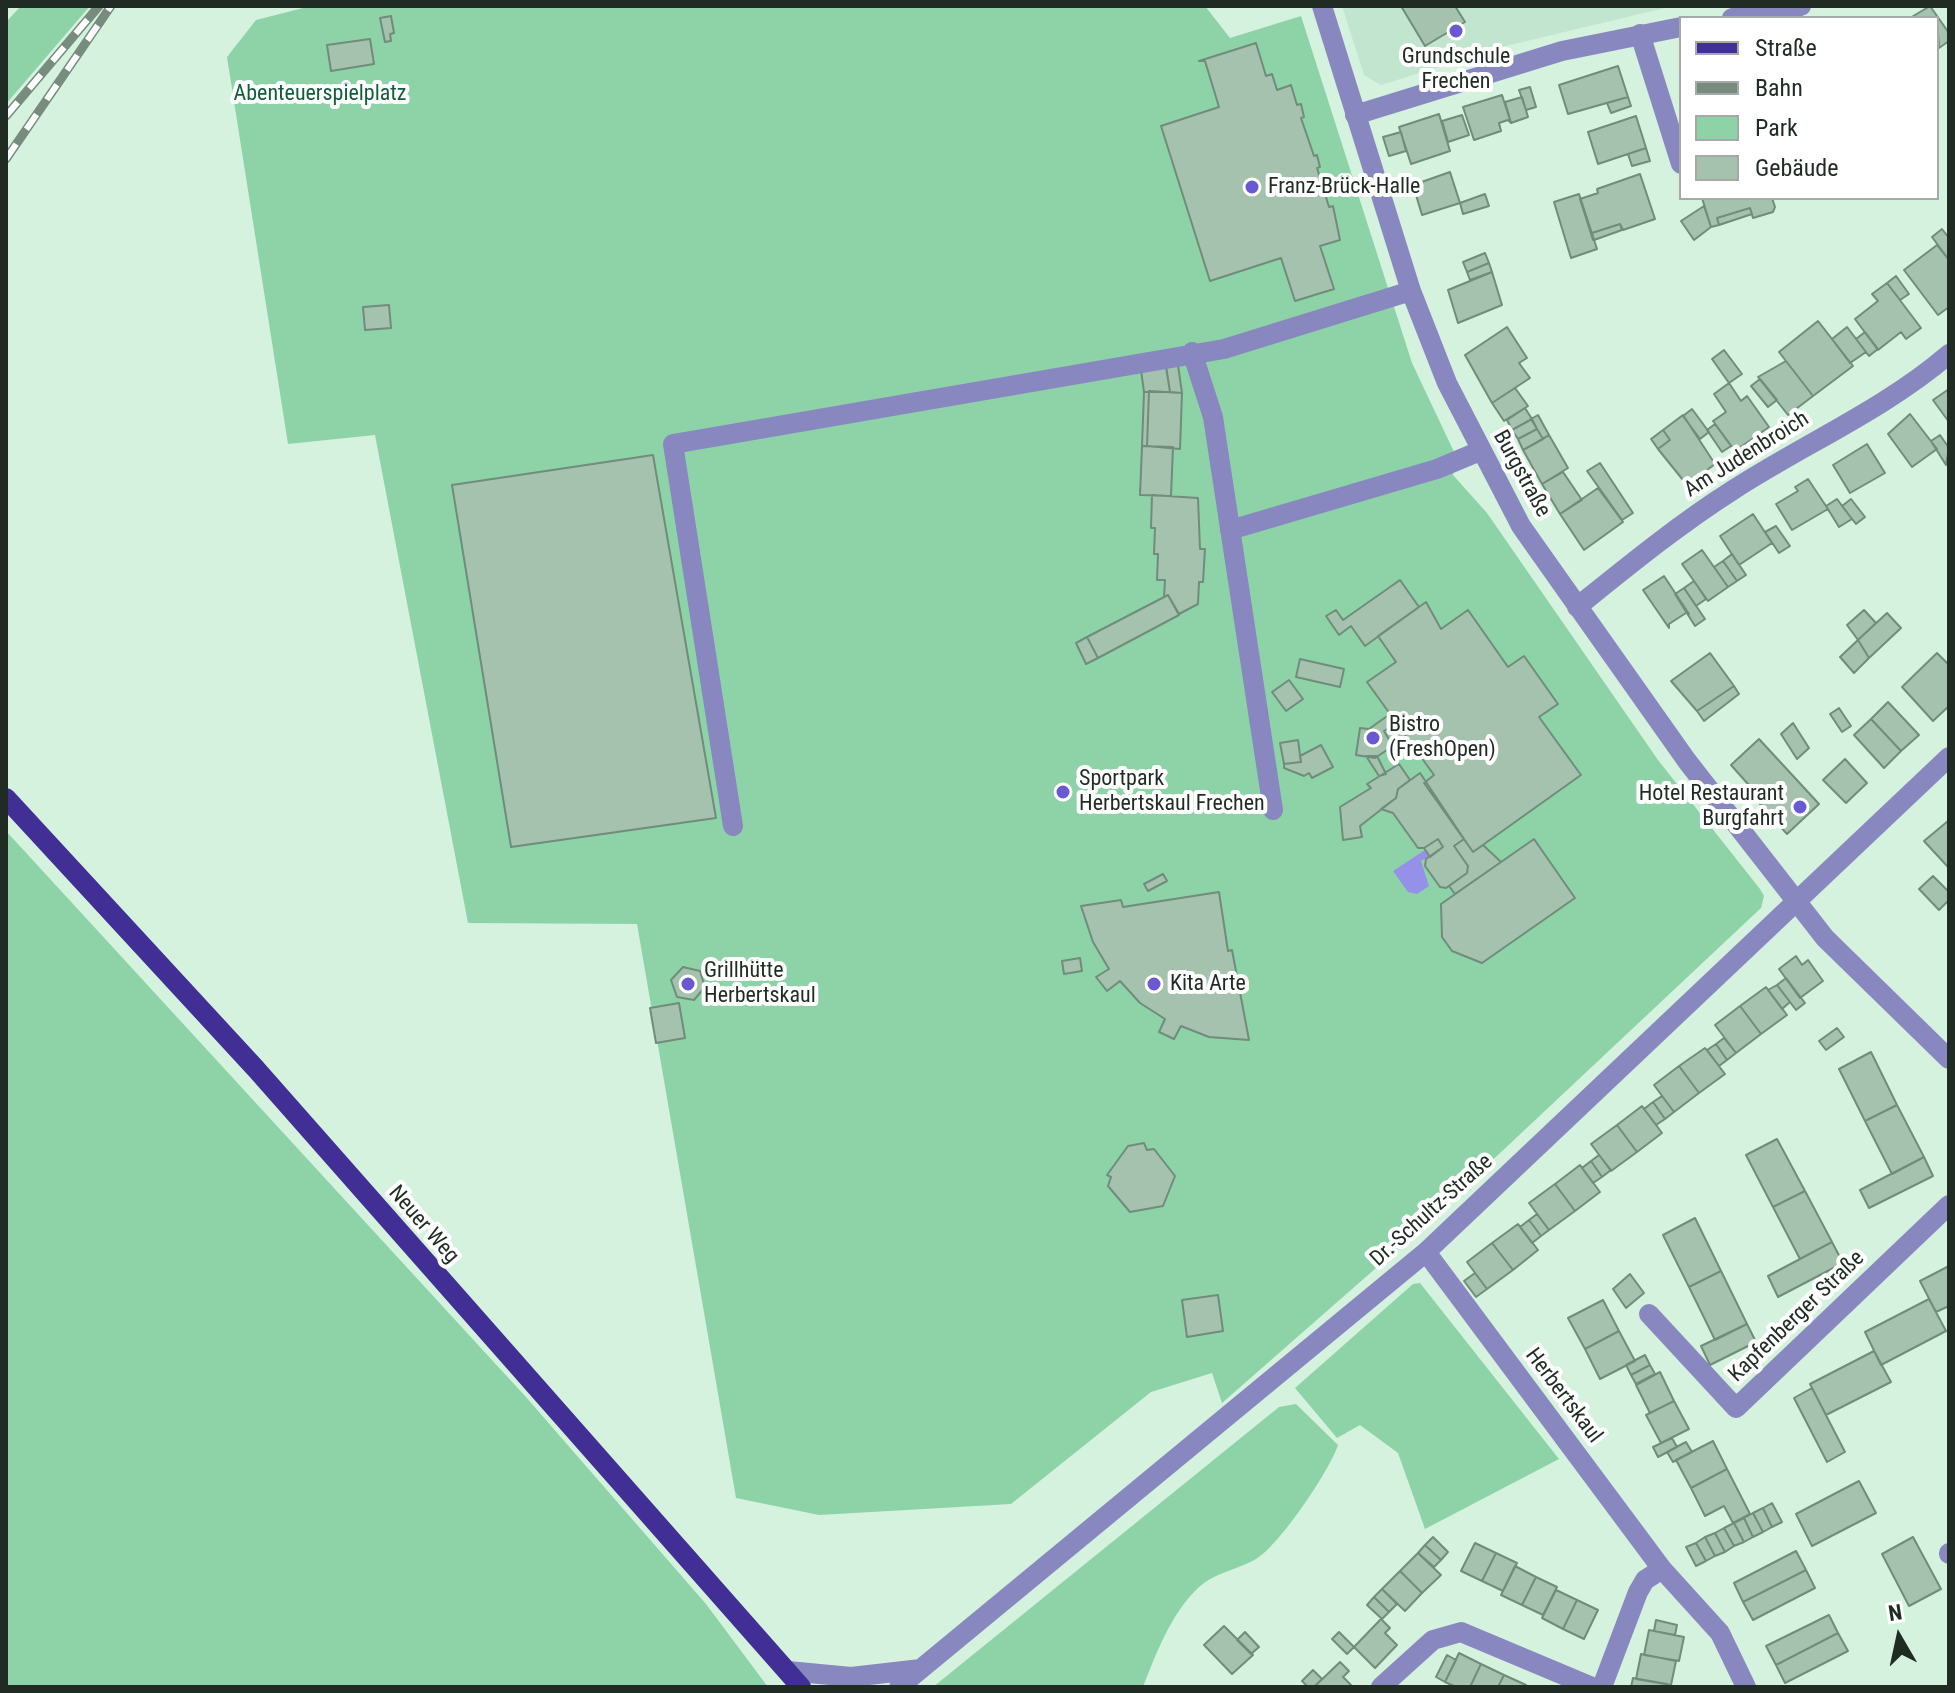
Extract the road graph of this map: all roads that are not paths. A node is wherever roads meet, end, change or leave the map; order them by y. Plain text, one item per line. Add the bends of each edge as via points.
1 (1322, 6) edge
2 (1801, 6) edge
3 (1744, 16) edge
4 (1679, 27) edge
5 (1640, 34) junction
6 (1355, 115) junction
7 (1679, 158) edge
8 (1411, 291) junction
9 (1192, 352) junction
10 (1949, 354) edge
11 (1480, 451) junction
12 (1230, 530) junction
13 (1577, 607) junction
14 (1949, 757) edge
15 (6, 798) edge
16 (1273, 810) dead end
17 (733, 826) dead end
18 (1797, 902) junction
19 (1949, 1059) edge
20 (1949, 1205) edge
21 (1426, 1252) junction
22 (1649, 1314) dead end
23 (1662, 1569) junction
24 (921, 1669) junction
25 (795, 1679) edge
26 (899, 1687) edge
27 (1381, 1687) edge
28 (1592, 1687) edge
29 (1602, 1687) edge
30 (1746, 1687) edge

1 - 6 street, Burgstraße
2 - 3 street
4 - 5 street
5 - 6 street via 1562,51
5 - 7 street
6 - 8 street, Burgstraße
8 - 9 street via 1224,349
8 - 11 street, Burgstraße
9 - 12 street via 1213,417
9 - 17 street via 673,444
10 - 13 street, Am Judenbroich via 1657,542
11 - 12 street via 1437,469
11 - 13 street, Burgstraße via 1521,526
12 - 16 street
13 - 18 street, Burgstraße via 1703,783
14 - 18 street, Dr.-Schultz-Straße
15 - 25 main road, Neuer Weg via 256,1069
18 - 19 street via 1846,961
18 - 21 street, Dr.-Schultz-Straße
20 - 22 street, Kapfenberger Straße via 1736,1408
21 - 23 street, Herbertskaul
21 - 24 street, Dr.-Schultz-Straße
23 - 29 street via 1638,1592
23 - 30 street, Herbertskaul via 1720,1633
24 - 25 street
24 - 26 street, Dr.-Schultz-Straße
27 - 28 street via 1433,1640 1461,1632

